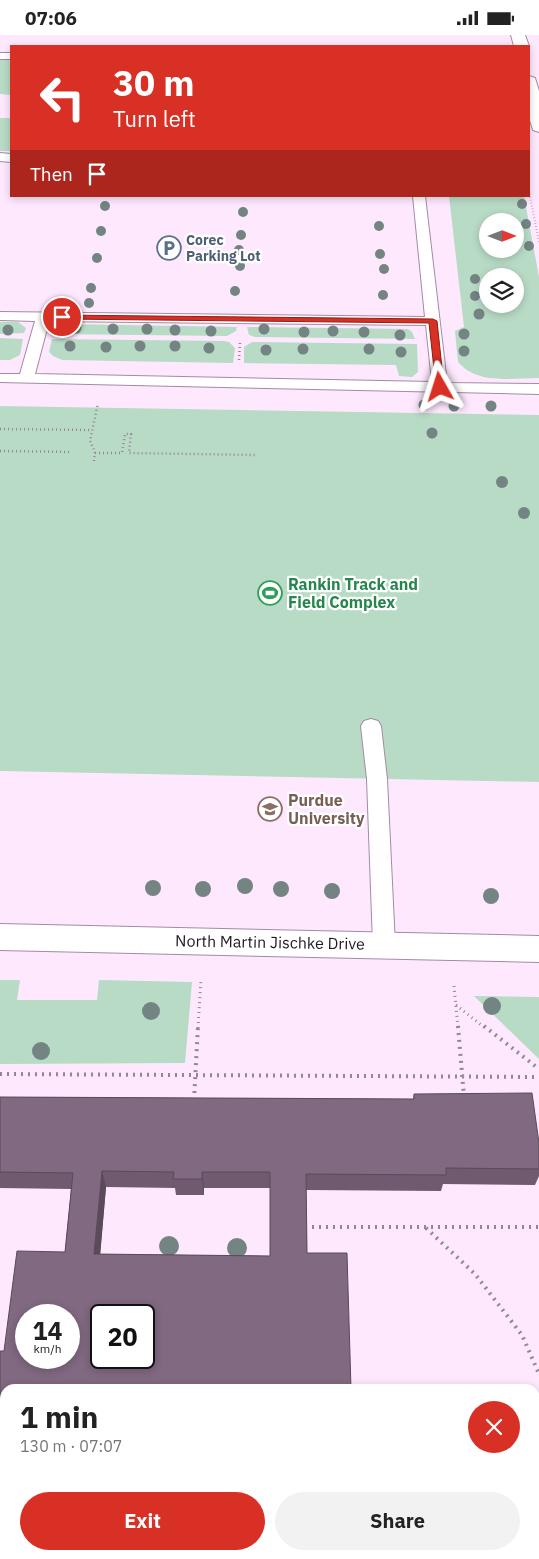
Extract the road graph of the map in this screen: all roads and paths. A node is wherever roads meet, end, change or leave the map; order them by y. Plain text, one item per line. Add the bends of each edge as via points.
1 (530, 86) edge
2 (539, 127) edge
3 (530, 196) edge
4 (419, 197) edge
5 (539, 242) edge
6 (0, 316) edge
7 (43, 316) junction
8 (433, 321) junction
9 (0, 378) edge
10 (26, 379) junction
11 (440, 387) junction
12 (539, 389) edge
13 (97, 408) dead end
14 (0, 429) edge
15 (92, 430) junction
16 (0, 451) edge
17 (71, 452) dead end
18 (95, 453) junction
19 (257, 455) dead end
20 (94, 461) dead end
21 (371, 726) dead end
22 (0, 937) edge
23 (384, 945) junction
24 (539, 949) edge
25 (201, 979) dead end
26 (454, 986) dead end
27 (456, 1004) junction
28 (539, 1069) edge
29 (0, 1074) edge
30 (196, 1075) junction
31 (462, 1077) junction
32 (539, 1077) edge
33 (464, 1104) edge
34 (194, 1109) edge
35 (306, 1227) edge
36 (425, 1227) junction
37 (539, 1227) edge
38 (539, 1374) edge

1 - 2 street
3 - 5 path
4 - 8 lane
6 - 7 lane
7 - 8 lane
7 - 10 lane
8 - 11 lane
9 - 10 lane
10 - 11 lane
11 - 12 lane
13 - 15 path
14 - 15 path
15 - 18 path via 90,441
16 - 17 path
18 - 19 path via 122,453 125,434 131,434 129,453
18 - 20 path
21 - 23 lane via 377,779
22 - 23 street, North Martin Jischke Drive
23 - 24 street, North Martin Jischke Drive
25 - 30 path
26 - 27 path
27 - 28 path
27 - 31 path
29 - 30 path
30 - 31 path
30 - 34 path
31 - 32 path
31 - 33 path
35 - 36 path
36 - 37 path
36 - 38 path via 475,1274 522,1335

